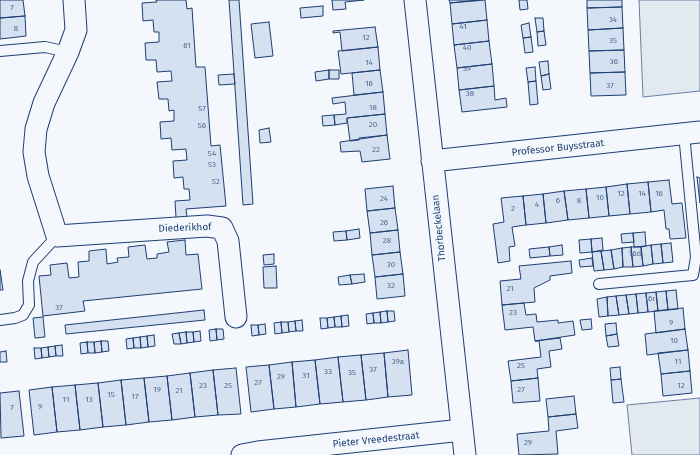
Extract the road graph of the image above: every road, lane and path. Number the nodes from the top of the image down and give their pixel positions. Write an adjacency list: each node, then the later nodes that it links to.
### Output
1 (74, 0): 4 (street)
2 (414, 0): 6 (street, Thorbeckelaan)
3 (0, 51): 4 (lane)
4 (68, 52): 7 (street)
5 (692, 133): 6 (street, Professor Buysstraat); 8 (lane, Professor Buysstraat)
6 (432, 161): 11 (street, Thorbeckelaan)
7 (57, 236): 9 (street, Diederikhof); 10 (lane)
8 (599, 284)
9 (236, 317)
10 (0, 320)
11 (462, 430): 12 (street, Pieter Vreedestraat); 13 (street, Thorbeckelaan)
12 (253, 454)
13 (465, 455)

